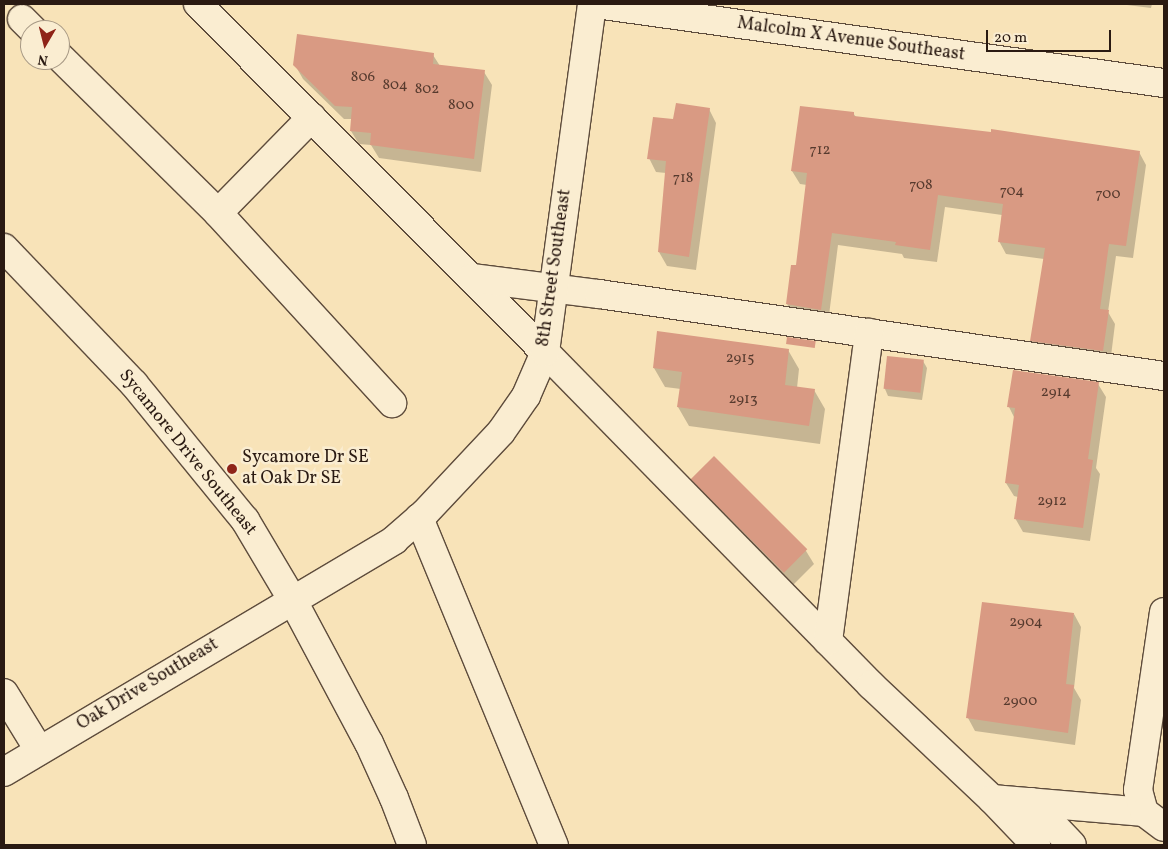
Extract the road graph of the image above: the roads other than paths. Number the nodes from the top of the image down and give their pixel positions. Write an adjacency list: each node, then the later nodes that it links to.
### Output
1 (198, 4): 6 (street)
2 (592, 4): 10 (street, 8th Street Southeast)
3 (596, 4): 5 (street, Malcolm X Avenue Southeast)
4 (70, 67): 7 (street)
5 (1164, 83)
6 (312, 117): 7 (street); 9 (street)
7 (218, 213): 14 (street)
8 (4, 248): 16 (street, Sycamore Drive Southeast)
9 (472, 278): 10 (street); 12 (street)
10 (552, 287): 11 (street); 12 (street, 8th Street Southeast)
11 (869, 333): 13 (street); 18 (street)
12 (545, 352): 15 (street, 8th Street Southeast); 18 (street)
13 (1164, 376)
14 (392, 403)
15 (419, 518): 16 (street, 8th Street Southeast); 26 (street)
16 (292, 599): 20 (street, Oak Drive Southeast); 25 (street, Sycamore Drive Southeast)
17 (1164, 612): 24 (street)
18 (828, 641): 22 (street)
19 (4, 693): 20 (street)
20 (39, 750): 21 (street, Oak Drive Southeast)
21 (4, 772)
22 (992, 799): 23 (street); 27 (street)
23 (1031, 802): 24 (street); 28 (street)
24 (1157, 822)
25 (412, 845)
26 (554, 845)
27 (1036, 845)
28 (1072, 845)

